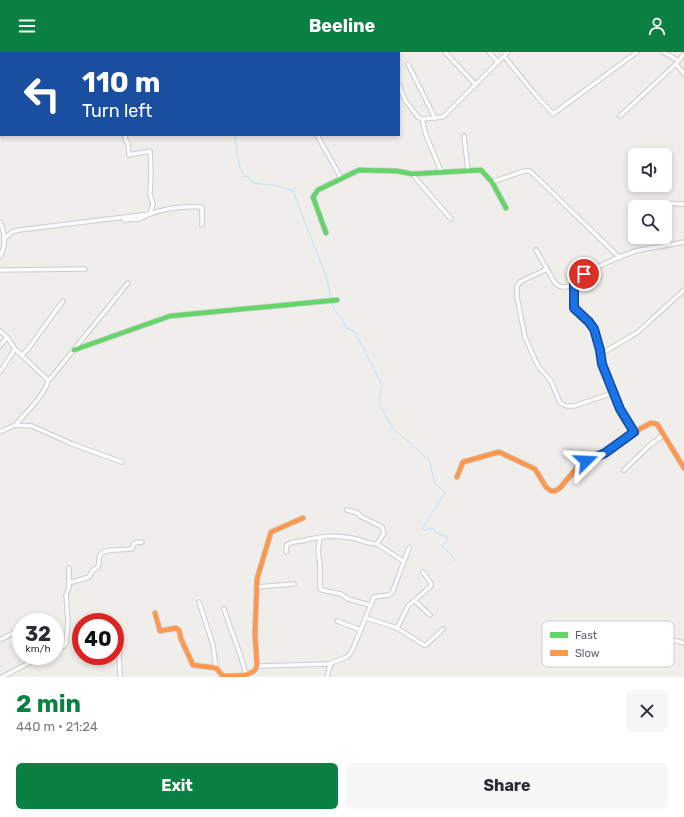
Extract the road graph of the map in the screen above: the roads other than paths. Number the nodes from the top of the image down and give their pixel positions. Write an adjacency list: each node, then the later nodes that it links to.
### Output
1 (445, 52): 12 (street)
2 (489, 52): 8 (street)
3 (508, 52): 7 (street)
4 (637, 52): 7 (street)
5 (663, 52): 9 (street)
6 (684, 54): 9 (street)
7 (504, 56): 8 (street)
8 (498, 62): 12 (street)
9 (677, 62): 11 (street); 14 (street)
10 (408, 64): 15 (street)
11 (684, 74)
12 (475, 84): 15 (street)
13 (400, 88): 16 (street)
14 (620, 116)
15 (436, 118): 16 (street)
16 (422, 119): 21 (street)
17 (125, 136): 28 (street)
18 (318, 136): 23 (street)
19 (464, 136): 20 (street)
20 (468, 170): 21 (street); 24 (street)
21 (441, 171): 22 (street)
22 (412, 174): 23 (street); 29 (street)
23 (341, 178): 33 (street)
24 (492, 182): 27 (street); 38 (street)
25 (672, 204): 26 (street)
26 (684, 204)
27 (506, 208)
28 (150, 214): 30 (street); 32 (street); 34 (street)
29 (452, 219)
30 (124, 220)
31 (0, 222): 34 (street)
32 (202, 225)
33 (326, 233)
34 (4, 239): 37 (street)
35 (684, 242): 38 (street)
36 (536, 250): 40 (street)
37 (0, 257)
38 (620, 258): 43 (street)
39 (85, 269): 41 (street)
40 (547, 269): 43 (street); 56 (street)
41 (0, 270)
42 (128, 283): 51 (street)
43 (574, 284): 53 (street)
44 (684, 290): 53 (street)
45 (63, 300): 52 (street)
46 (337, 300): 51 (street)
47 (0, 331): 48 (street)
48 (7, 337): 49 (street); 50 (street)
49 (0, 346)
50 (15, 349): 52 (street); 54 (street)
51 (74, 350): 55 (street)
52 (22, 354): 55 (street)
53 (601, 354): 56 (street)
54 (0, 372)
55 (48, 380): 57 (street)
56 (613, 393): 59 (street)
57 (15, 426): 58 (street); 61 (street)
58 (0, 432)
59 (634, 432): 60 (street); 64 (street)
60 (664, 435): 62 (street); 63 (street)
61 (122, 462)
62 (684, 468)
63 (624, 470)
64 (457, 477)
65 (347, 510): 69 (street)
66 (303, 518): 77 (street)
67 (320, 538): 69 (street); 71 (street); 80 (street)
68 (142, 542): 75 (street)
69 (377, 544): 72 (street)
70 (409, 548): 72 (street)
71 (286, 552)
72 (403, 561): 80 (street)
73 (69, 568): 75 (street)
74 (423, 572): 78 (street)
75 (69, 583): 93 (street)
76 (294, 584): 77 (street)
77 (256, 587): 97 (street)
78 (415, 601): 83 (street); 86 (street)
79 (199, 602): 98 (street)
80 (370, 605): 84 (street)
81 (224, 609): 99 (street)
82 (155, 613): 98 (street)
83 (430, 615)
84 (367, 618): 86 (street); 88 (street)
85 (337, 621): 88 (street)
86 (397, 628): 87 (street)
87 (443, 629)
88 (361, 630): 94 (street)
89 (12, 634): 90 (street)
90 (0, 640)
91 (674, 640): 92 (street)
92 (684, 643)
93 (64, 646)
94 (331, 664): 97 (street); 102 (street)
95 (25, 665): 100 (street)
96 (119, 665): 101 (street)
97 (257, 666): 99 (street)
98 (216, 668): 99 (street)
99 (250, 675)
100 (2, 677)
101 (120, 677)
102 (327, 677)

